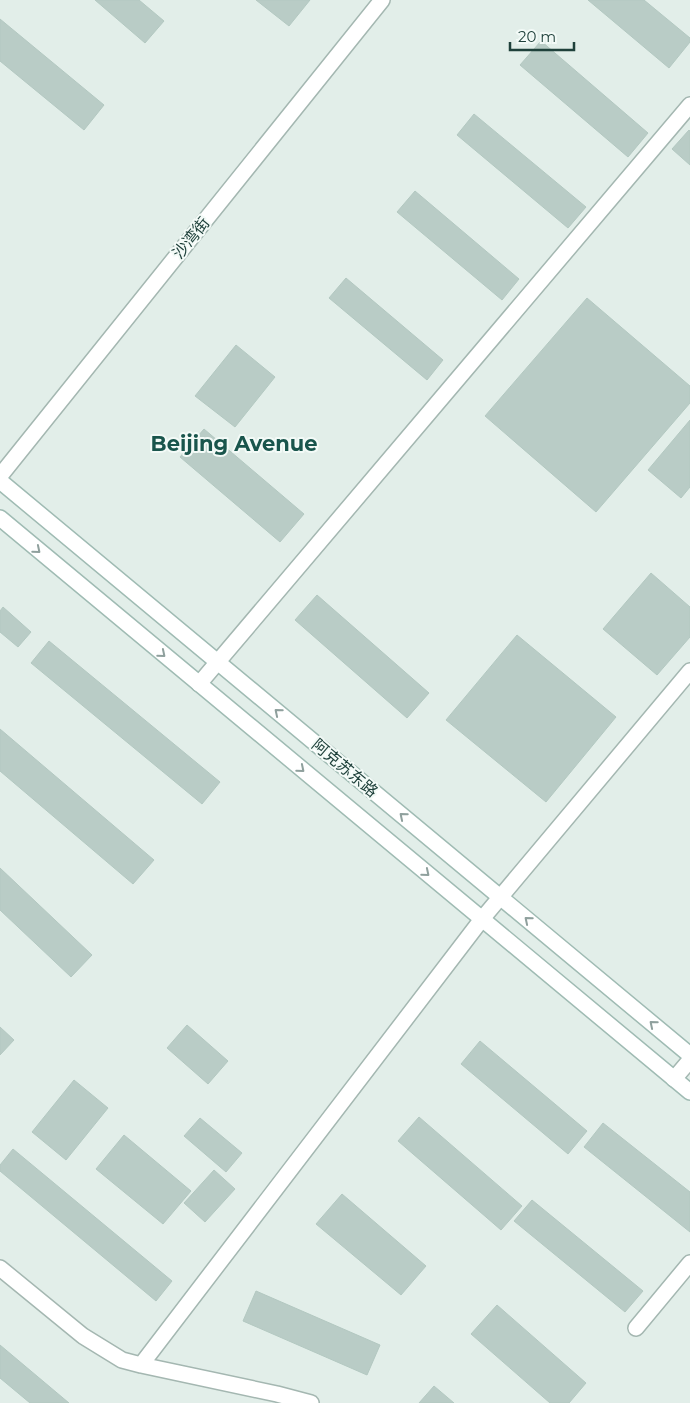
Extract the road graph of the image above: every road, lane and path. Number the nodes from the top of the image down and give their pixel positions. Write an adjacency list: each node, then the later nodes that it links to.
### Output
1 (382, 0): 3 (street, 沙湾街)
2 (690, 106): 6 (street)
3 (0, 476)
4 (0, 481): 6 (street, 阿克苏东路)
5 (0, 518): 8 (street, 阿克苏东路, one-way to 8)
6 (218, 662): 8 (street); 9 (street, 阿克苏东路, one-way to 6)
7 (690, 671): 9 (street)
8 (199, 684): 10 (street, 阿克苏东路, one-way to 10)
9 (500, 897): 10 (street); 11 (street, 阿克苏东路, one-way to 9)
10 (482, 919): 13 (street, 阿克苏东路); 18 (street)
11 (690, 1055)
12 (690, 1060): 13 (street)
13 (674, 1079): 14 (street, 阿克苏东路)
14 (690, 1092)
15 (690, 1262): 17 (street)
16 (0, 1268): 18 (street)
17 (636, 1328)
18 (141, 1365): 19 (street)
19 (311, 1403)

